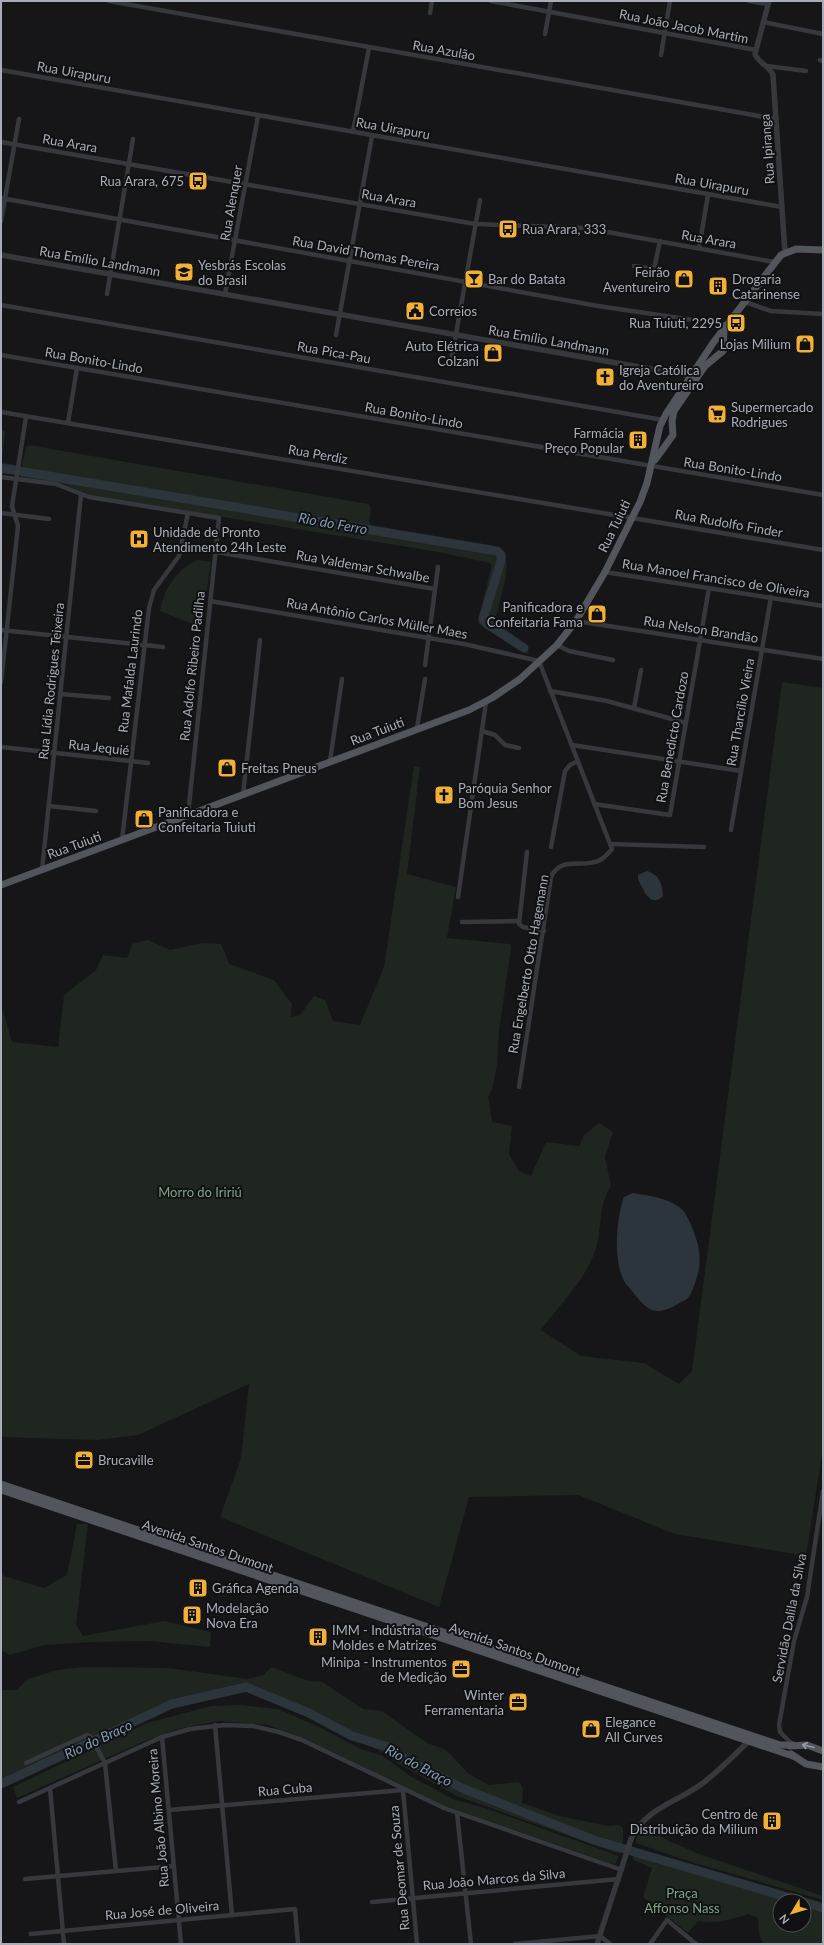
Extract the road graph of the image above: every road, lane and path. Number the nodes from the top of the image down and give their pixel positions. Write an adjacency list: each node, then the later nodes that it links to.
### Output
1 (109, 1): 14 (street, Rua Azulão)
2 (432, 1): 9 (street)
3 (491, 1): 8 (street, Rua João Jacob Martim)
4 (551, 1): 8 (street)
5 (670, 1): 11 (street)
6 (749, 1): 7 (street)
7 (768, 3): 10 (street)
8 (549, 12): 11 (street, Rua João Jacob Martim); 12 (street)
9 (430, 13)
10 (763, 22): 13 (street); 15 (street)
11 (664, 33): 15 (street, Rua João Jacob Martim); 16 (street)
12 (546, 34)
13 (823, 34)
14 (369, 48): 22 (street, Rua Azulão); 23 (street)
15 (756, 50): 17 (street, Rua Ipiranga)
16 (661, 55)
17 (767, 66): 19 (street); 22 (street, Rua Ipiranga)
18 (1, 70): 20 (street, Rua Uirapuru)
19 (806, 71)
20 (258, 116): 23 (street, Rua Uirapuru); 29 (street, Rua Alenquer)
21 (19, 119): 27 (street)
22 (776, 120): 34 (street, Rua Ipiranga)
23 (353, 132): 24 (street, Rua Uirapuru)
24 (372, 136): 30 (street, Rua Uirapuru); 33 (street)
25 (134, 138): 28 (street)
26 (1, 142): 27 (street, Rua Arara)
27 (15, 144): 28 (street, Rua Arara); 31 (street)
28 (129, 164): 29 (street, Rua Arara); 35 (street)
29 (245, 184): 33 (street, Rua Arara); 38 (street, Rua Alenquer)
30 (708, 195): 34 (street, Rua Uirapuru); 40 (street)
31 (3, 198): 35 (street, Rua David Thomas Pereira); 36 (street)
32 (480, 200): 37 (street)
33 (360, 204): 37 (street, Rua Arara); 44 (street)
34 (782, 207): 42 (street, Rua Ipiranga)
35 (120, 220): 38 (street, Rua David Thomas Pereira); 47 (street)
36 (1, 221)
37 (475, 224): 39 (street, Rua Arara); 48 (street)
38 (235, 240): 44 (street, Rua David Thomas Pereira); 50 (street, Rua Alenquer)
39 (660, 241): 40 (street, Rua Arara); 46 (street)
40 (699, 248): 45 (street, Rua Arara)
41 (823, 250): 42 (main road)
42 (785, 252): 45 (main road, Rua Tuiuti)
43 (1, 255): 47 (street, Rua Emílio Landmann)
44 (349, 261): 48 (street, Rua David Thomas Pereira); 53 (street)
45 (774, 262): 51 (main road, Rua Tuiuti)
46 (634, 266)
47 (110, 274): 49 (street); 50 (street, Rua Emílio Landmann)
48 (465, 282): 55 (street, Rua David Thomas Pereira); 56 (street)
49 (107, 294)
50 (225, 294): 53 (street, Rua Emílio Landmann)
51 (745, 302): 54 (street); 55 (main road, Rua Tuiuti)
52 (1, 305): 66 (street, Rua Pica-Pau)
53 (340, 314): 56 (street, Rua Emílio Landmann); 57 (street)
54 (823, 314)
55 (726, 327): 58 (main road, Rua Tuiuti); 59 (main road)
56 (456, 334): 61 (street); 63 (street, Rua Emílio Landmann)
57 (336, 335)
58 (713, 343): 59 (main road); 63 (main road, Rua Tuiuti)
59 (724, 348): 69 (main road)
60 (1, 355): 62 (street, Rua Bonito-Lindo)
61 (452, 356)
62 (77, 368): 67 (street); 70 (street, Rua Bonito-Lindo)
63 (692, 376): 66 (main road, Rua Tuiuti)
64 (1, 412): 65 (street, Rua Perdiz)
65 (26, 416): 67 (street, Rua Perdiz); 71 (street)
66 (663, 420): 68 (main road, Rua Tuiuti)
67 (68, 424): 78 (street, Rua Perdiz)
68 (658, 433): 69 (main road); 70 (main road, Rua Tuiuti)
69 (672, 438): 70 (main road, Rua Tuiuti)
70 (651, 467): 74 (street, Rua Bonito-Lindo); 78 (main road, Rua Tuiuti)
71 (17, 476): 72 (street); 73 (street); 77 (street)
72 (1, 477)
73 (81, 495): 76 (street); 91 (street, Rua Lídia Rodrigues Teixeira)
74 (823, 495)
75 (1, 513): 77 (street)
76 (188, 513): 81 (street, Rua Adolfo Ribeiro Padilha); 95 (street, Rua Mafalda Laurindo)
77 (14, 515): 79 (street); 90 (street)
78 (632, 518): 80 (street, Rua Rudolfo Finder); 83 (main road, Rua Tuiuti)
79 (48, 519)
80 (823, 550)
81 (216, 552): 85 (street, Rua Valdemar Schwalbe); 87 (street, Rua Adolfo Ribeiro Padilha)
82 (438, 567): 85 (street)
83 (605, 572): 84 (street, Rua Manoel Francisco de Oliveira); 89 (main road, Rua Tuiuti)
84 (709, 588): 86 (street, Rua Manoel Francisco de Oliveira); 94 (street, Rua Benedicto Cardozo)
85 (435, 589): 92 (street)
86 (771, 597): 88 (street, Rua Manoel Francisco de Oliveira); 98 (street, Rua Tharcílio Vieira)
87 (210, 601): 92 (street, Rua Antônio Carlos Müller Maes); 129 (street, Rua Adolfo Ribeiro Padilha)
88 (823, 606)
89 (576, 621): 94 (street, Rua Nelson Brandão); 96 (main road, Rua Tuiuti)
90 (4, 630): 91 (street); 106 (street)
91 (66, 637): 95 (street); 108 (street, Rua Lídia Rodrigues Teixeira)
92 (429, 638): 101 (street, Rua Antônio Carlos Müller Maes); 102 (street)
93 (260, 640): 125 (street)
94 (700, 640): 98 (street, Rua Nelson Brandão); 112 (street, Rua Benedicto Cardozo)
95 (143, 645): 97 (street); 119 (street, Rua Mafalda Laurindo)
96 (557, 645): 100 (street); 101 (main road, Rua Tuiuti)
97 (163, 647)
98 (762, 650): 99 (street, Rua Nelson Brandão); 124 (street, Rua Tharcílio Vieira)
99 (823, 659)
100 (613, 660)
101 (539, 661): 107 (street); 110 (main road, Rua Tuiuti)
102 (425, 665)
103 (641, 670): 111 (street)
104 (425, 679): 113 (street)
105 (342, 680): 120 (street)
106 (1, 682)
107 (550, 691): 111 (street); 115 (street)
108 (60, 694): 109 (street); 118 (street, Rua Lídia Rodrigues Teixeira)
109 (109, 698)
110 (486, 702): 113 (main road, Rua Tuiuti); 114 (street)
111 (634, 708): 112 (street)
112 (686, 723): 122 (street, Rua Benedicto Cardozo)
113 (417, 728): 120 (main road, Rua Tuiuti)
114 (482, 731): 117 (street); 138 (street)
115 (572, 745): 121 (street); 122 (street)
116 (1, 747): 118 (street, Rua Jequié)
117 (519, 748)
118 (54, 753): 119 (street, Rua Jequié); 127 (street, Rua Lídia Rodrigues Teixeira)
119 (130, 761): 123 (street, Rua Jequié); 131 (street, Rua Mafalda Laurindo)
120 (330, 761): 125 (main road, Rua Tuiuti)
121 (578, 761): 126 (street); 133 (street)
122 (679, 762): 124 (street); 126 (street, Rua Benedicto Cardozo)
123 (148, 763)
124 (741, 771): 130 (street, Rua Tharcílio Vieira)
125 (243, 795): 129 (main road, Rua Tuiuti)
126 (594, 804): 132 (street)
127 (49, 806): 128 (street); 136 (street, Rua Lídia Rodrigues Teixeira)
128 (96, 811)
129 (188, 815): 131 (main road, Rua Tuiuti)
130 (731, 830)
131 (122, 840): 136 (main road, Rua Tuiuti)
132 (610, 844): 134 (street); 141 (street, Rua Engelberto Otto Hagemann)
133 (551, 847)
134 (704, 847)
135 (527, 852): 139 (street)
136 (42, 870): 137 (main road, Rua Tuiuti)
137 (1, 885)
138 (458, 897)
139 (519, 921): 140 (street); 141 (street)
140 (462, 922)
141 (544, 931): 142 (street, Rua Engelberto Otto Hagemann)
142 (519, 1087)
143 (1, 1484): 149 (main road, Avenida Santos Dumont)
144 (1, 1490): 148 (main road, Avenida Santos Dumont)
145 (823, 1491): 149 (street, Servidão Dalila da Silva)
146 (215, 1725): 147 (street); 156 (street); 158 (street)
147 (162, 1737): 153 (street); 159 (street, Rua João Albino Moreira)
148 (749, 1741): 149 (main road); 151 (main road, Avenida Santos Dumont); 162 (street)
149 (793, 1745): 150 (main road, one-way to 149); 151 (main road)
150 (823, 1751)
151 (793, 1756): 154 (main road, Avenida Santos Dumont)
152 (26, 1763): 153 (street)
153 (105, 1763): 155 (street); 163 (street)
154 (822, 1766)
155 (50, 1788): 157 (street); 164 (street)
156 (403, 1790): 158 (street, Rua Cuba); 160 (street); 168 (street, Rua Deomar de Souza)
157 (19, 1802)
158 (222, 1806): 159 (street, Rua Cuba); 170 (street)
159 (169, 1810): 161 (street, Rua João Albino Moreira)
160 (457, 1813): 162 (street); 167 (street)
161 (174, 1866): 163 (street); 171 (street, Rua João Albino Moreira)
162 (622, 1870): 165 (street)
163 (116, 1871): 164 (street)
164 (58, 1877): 166 (street); 172 (street)
165 (619, 1879): 167 (street, Rua João Marcos da Silva); 174 (street)
166 (25, 1880)
167 (466, 1893): 168 (street, Rua João Marcos da Silva); 179 (street)
168 (413, 1898): 169 (street, Rua João Marcos da Silva); 178 (street, Rua Deomar de Souza)
169 (372, 1902)
170 (232, 1915): 171 (street, Rua José de Oliveira); 177 (street, Rua José de Oliveira)
171 (179, 1920): 172 (street, Rua José de Oliveira); 176 (street, Rua João Albino Moreira)
172 (63, 1931): 173 (street, Rua José de Oliveira); 175 (street)
173 (31, 1934)
174 (600, 1936): 180 (street); 181 (street); 182 (street)
175 (64, 1944)
176 (181, 1944)
177 (298, 1944)
178 (417, 1944)
179 (471, 1944)
180 (515, 1944)
181 (597, 1944)
182 (610, 1944)
183 (650, 1944): 184 (street)
184 (696, 1944)

